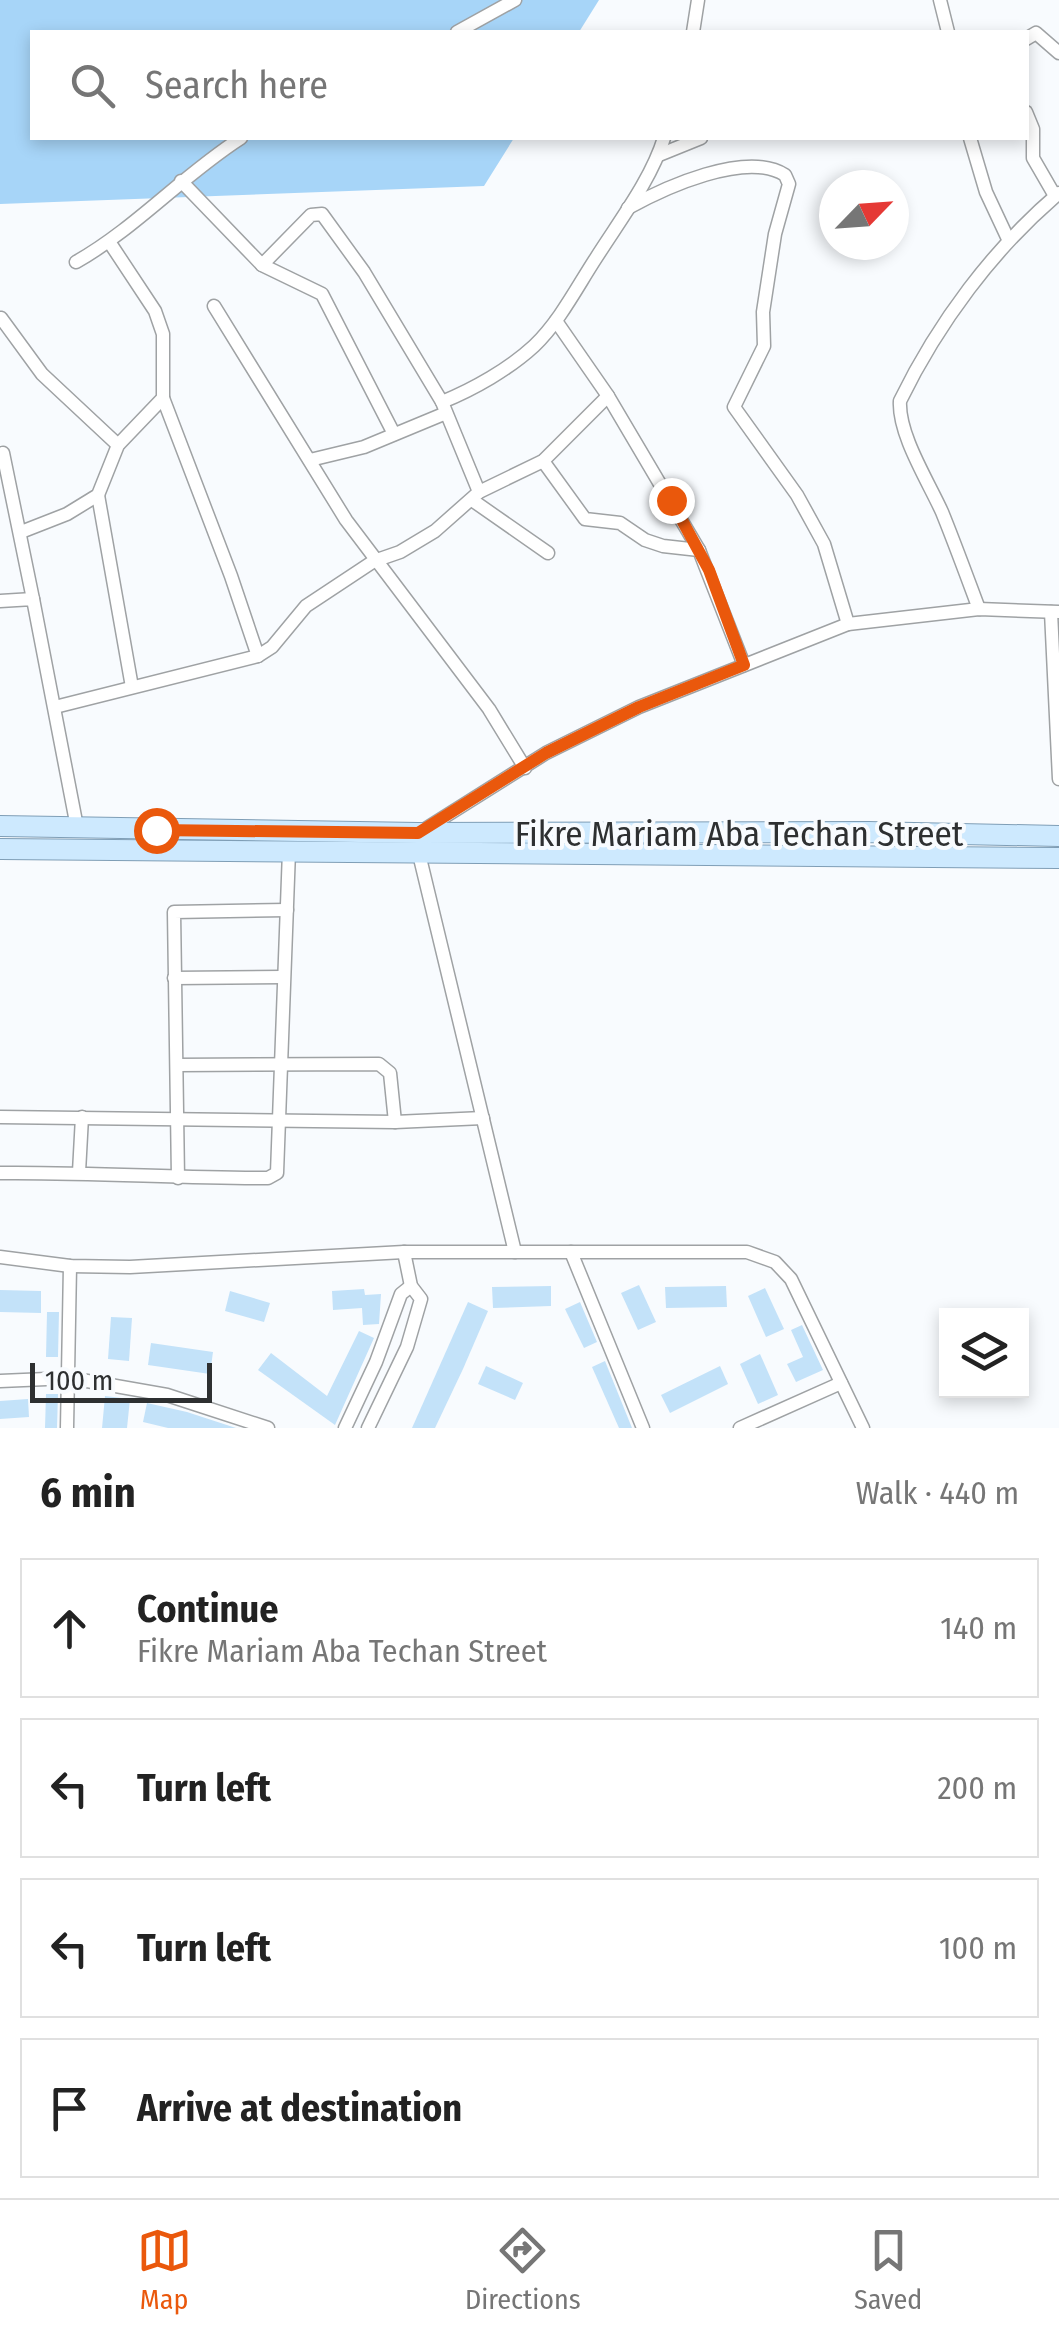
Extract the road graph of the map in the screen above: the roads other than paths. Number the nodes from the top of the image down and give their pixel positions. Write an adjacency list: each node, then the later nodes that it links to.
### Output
1 (515, 0): 4 (street)
2 (940, 0): 6 (street)
3 (701, 2): 5 (street)
4 (461, 30)
5 (694, 30)
6 (948, 30)
7 (1029, 36): 8 (street)
8 (1059, 53)
9 (1029, 119): 16 (street)
10 (238, 140): 15 (street)
11 (663, 140): 14 (street)
12 (696, 140): 14 (street)
13 (971, 140): 18 (street)
14 (659, 155): 17 (street)
15 (181, 180): 19 (street); 21 (street)
16 (1057, 195): 18 (street)
17 (627, 208): 24 (street); 43 (street)
18 (1008, 239): 41 (street)
19 (110, 243): 20 (street); 26 (street)
20 (76, 262)
21 (262, 264): 27 (street); 28 (street)
22 (214, 306): 31 (street)
23 (1, 318): 29 (street)
24 (556, 320): 25 (street); 27 (street)
25 (608, 396): 32 (street); 36 (street)
26 (164, 398): 29 (street); 44 (street)
27 (444, 408): 28 (street); 34 (street)
28 (394, 434): 31 (street)
29 (118, 445): 33 (street)
30 (3, 453): 35 (street)
31 (310, 460): 38 (street)
32 (543, 461): 34 (street); 36 (street)
33 (98, 495): 35 (street); 46 (street)
34 (476, 496): 37 (street); 38 (street)
35 (20, 532): 39 (street)
36 (700, 550): 45 (street)
37 (548, 553)
38 (374, 561): 44 (street); 48 (street)
39 (33, 599): 40 (street); 47 (street)
40 (0, 600)
41 (979, 609): 42 (street); 43 (street)
42 (1055, 612): 49 (street)
43 (848, 624): 45 (street)
44 (258, 656): 46 (street)
45 (744, 665): 48 (street)
46 (132, 687): 47 (street)
47 (55, 708): 51 (street)
48 (525, 768): 53 (street)
49 (1059, 779)
50 (0, 826): 51 (main road, Fikre Mariam Aba Techan Street)
51 (77, 827): 53 (main road, Fikre Mariam Aba Techan Street)
52 (1059, 836): 53 (main road, Fikre Mariam Aba Techan Street)
53 (419, 844): 55 (main road, Fikre Mariam Aba Techan Street); 56 (main road, Fikre Mariam Aba Techan Street); 64 (street)
54 (0, 849): 55 (main road, Fikre Mariam Aba Techan Street)
55 (289, 851): 57 (street)
56 (1059, 858)
57 (287, 910): 58 (street); 59 (street)
58 (174, 978): 59 (street); 61 (street)
59 (282, 978): 60 (street)
60 (282, 1064): 61 (street); 66 (street); 67 (street)
61 (177, 1065): 65 (street)
62 (0, 1117): 63 (street)
63 (82, 1117): 65 (street); 68 (street)
64 (483, 1118): 67 (street); 72 (street)
65 (176, 1119): 66 (street); 70 (street)
66 (278, 1120): 67 (street); 70 (street)
67 (394, 1122)
68 (80, 1172): 69 (street); 70 (street)
69 (0, 1173)
70 (178, 1178)
71 (404, 1252): 72 (street); 75 (street); 76 (street)
72 (516, 1252): 73 (street)
73 (571, 1252): 79 (street); 84 (street)
74 (0, 1257): 75 (street)
75 (70, 1266): 77 (street)
76 (412, 1286): 82 (street); 83 (street)
77 (70, 1378): 78 (street); 80 (street); 81 (street)
78 (0, 1381)
79 (841, 1383): 85 (street); 86 (street)
80 (67, 1428)
81 (268, 1428)
82 (346, 1428)
83 (368, 1428)
84 (643, 1428)
85 (740, 1428)
86 (863, 1428)

